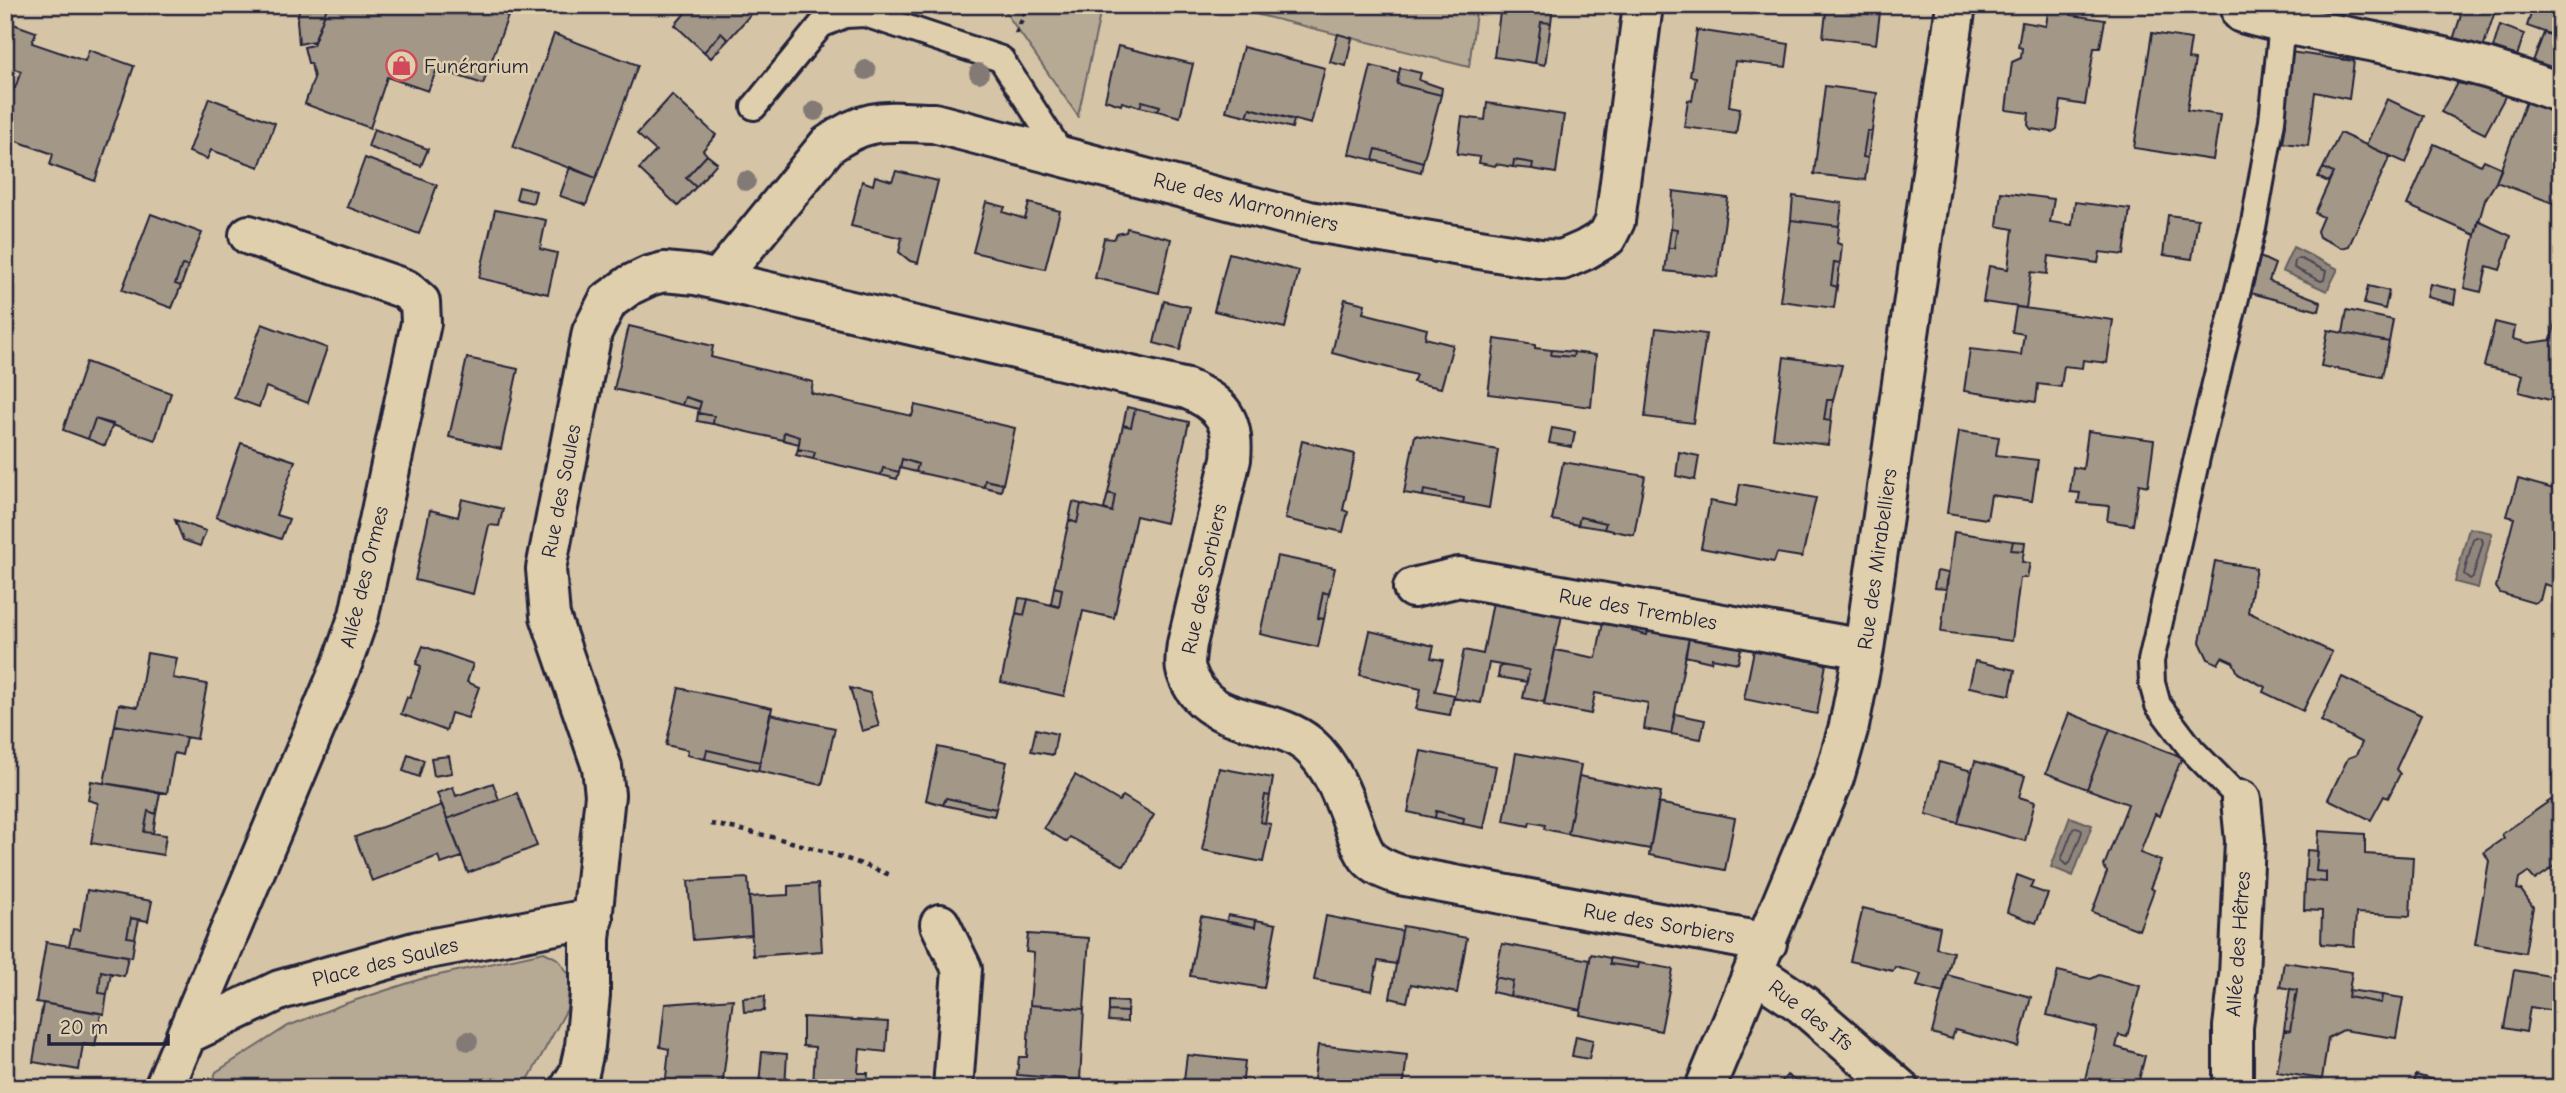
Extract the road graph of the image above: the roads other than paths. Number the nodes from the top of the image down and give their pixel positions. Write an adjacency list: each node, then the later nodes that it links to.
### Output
1 (1643, 5): 7 (street, Rue des Marronniers)
2 (1956, 5): 11 (street, Rue des Mirabelliers)
3 (2234, 8): 4 (street)
4 (2282, 24): 5 (street); 12 (lane)
5 (2561, 93)
6 (754, 107): 7 (lane)
7 (1063, 156): 9 (street, Rue des Marronniers)
8 (250, 235): 16 (street, Allée des Ormes)
9 (718, 280): 13 (street, Rue des Saules); 15 (street, Rue des Sorbiers)
10 (1413, 589): 11 (street, Rue des Trembles)
11 (1864, 649): 15 (street, Rue des Mirabelliers)
12 (2241, 800): 22 (street, Allée des Hêtres)
13 (593, 918): 16 (street, Place des Saules); 18 (street)
14 (940, 924): 19 (street)
15 (1760, 957): 20 (street, Rue des Mirabelliers); 21 (street, Rue des Ifs)
16 (187, 1034): 17 (street, Allée des Ormes)
17 (164, 1088)
18 (570, 1088)
19 (953, 1088)
20 (1706, 1088)
21 (1899, 1088)
22 (2233, 1088)

